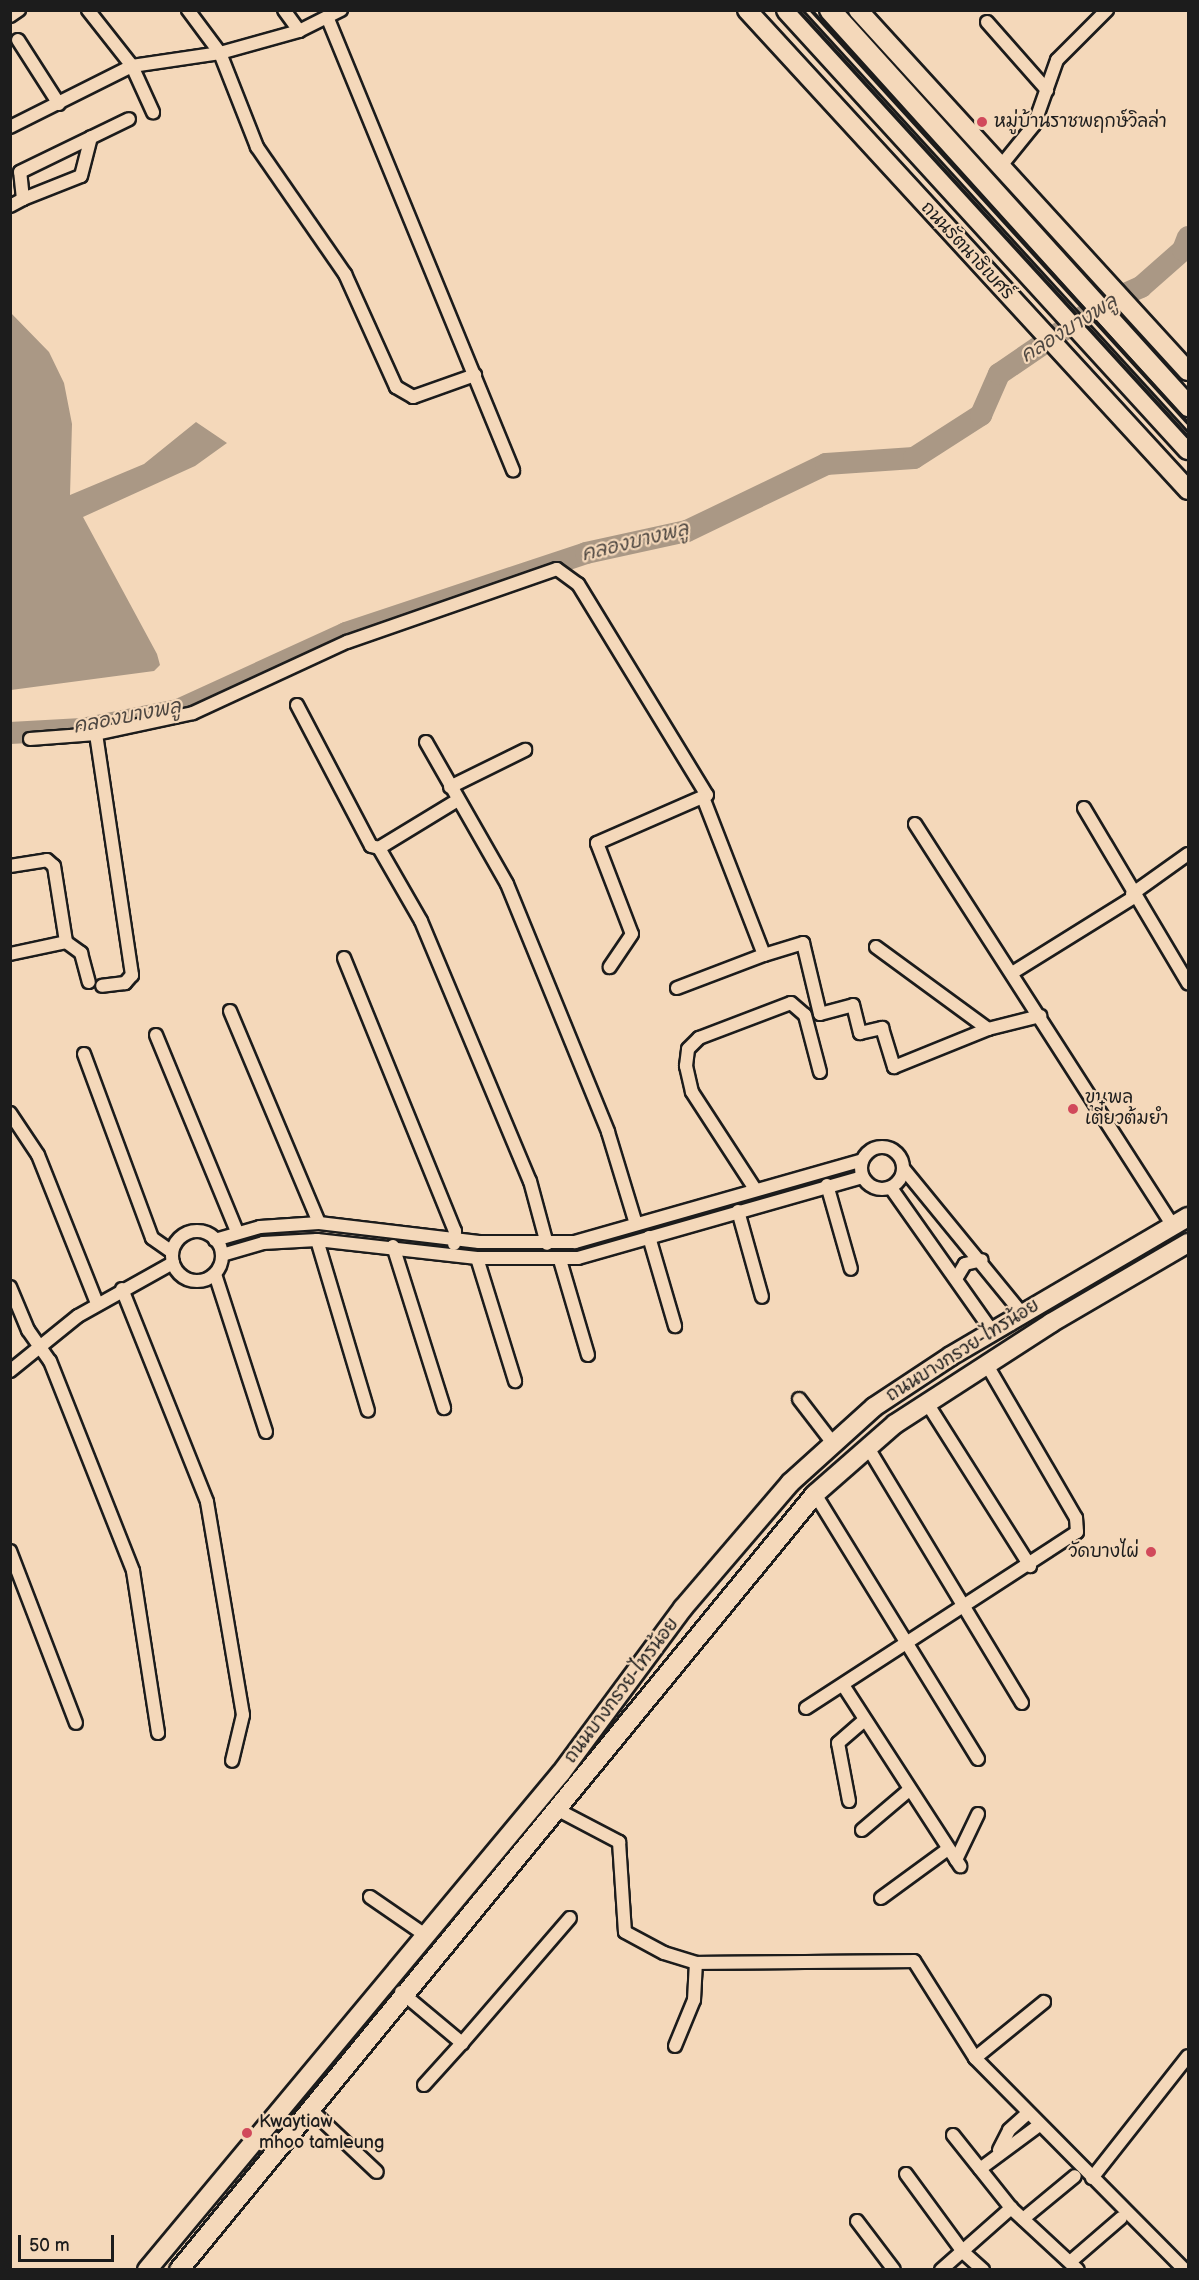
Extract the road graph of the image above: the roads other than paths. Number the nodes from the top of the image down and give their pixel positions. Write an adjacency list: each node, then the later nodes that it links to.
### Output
1 (19, 10): 11 (street)
2 (88, 10): 17 (street)
3 (188, 10): 16 (street)
4 (284, 10): 14 (street)
5 (340, 10): 12 (street)
6 (747, 10): 32 (main road, ถนนรัตนาธิเบศร์)
7 (787, 10): 30 (main road, ถนนรัตนาธิเบศร์)
8 (830, 10): 29 (main road)
9 (858, 10): 24 (main road)
10 (1107, 10): 18 (street)
11 (10, 16)
12 (328, 19): 14 (street); 28 (street)
13 (987, 22): 18 (street)
14 (298, 31): 16 (street)
15 (18, 40): 19 (street)
16 (220, 53): 17 (street); 28 (street)
17 (132, 66): 19 (street); 20 (street)
18 (1047, 90): 24 (street)
19 (59, 104): 22 (street)
20 (153, 112)
21 (129, 119): 23 (street)
22 (10, 127)
23 (91, 137): 25 (street); 25 (street)
24 (1000, 167): 27 (main road)
25 (23, 199): 26 (street)
26 (10, 206)
27 (1188, 371)
28 (475, 375): 31 (street)
29 (1188, 406)
30 (1188, 449)
31 (513, 471)
32 (1188, 490)
33 (297, 705): 43 (street)
34 (96, 734): 35 (street); 40 (street); 56 (street)
35 (30, 739)
36 (426, 742): 38 (street)
37 (525, 750): 38 (street)
38 (450, 787): 39 (street)
39 (458, 800): 43 (street); 74 (street)
40 (704, 800): 50 (street); 52 (street)
41 (1084, 808): 46 (street)
42 (915, 824): 53 (street)
43 (379, 848): 81 (street)
44 (1188, 854): 46 (street)
45 (10, 866): 47 (street)
46 (1133, 896): 53 (street); 55 (street)
47 (66, 942): 49 (street); 54 (street)
48 (876, 947): 60 (street)
49 (10, 954)
50 (764, 955): 57 (street); 60 (street)
51 (344, 958): 77 (street)
52 (610, 967)
53 (1012, 973): 59 (street)
54 (89, 982)
55 (1188, 983)
56 (102, 986)
57 (677, 987)
58 (230, 1011): 73 (street)
59 (1040, 1016): 60 (street); 72 (street)
60 (988, 1029)
61 (156, 1035): 75 (street)
62 (84, 1054): 85 (street)
63 (820, 1072): 70 (street)
64 (10, 1113): 95 (street)
65 (862, 1160): 66 (street); 67 (street); 70 (street)
66 (903, 1168): 69 (street); 88 (street)
67 (863, 1177): 68 (street); 69 (street)
68 (827, 1185): 71 (street); 89 (street)
69 (891, 1188): 91 (street)
70 (755, 1189): 74 (street)
71 (738, 1211): 76 (street); 94 (street)
72 (1181, 1221): 96 (main road, ถนนบางกรวย-ไทรน้อย)
73 (320, 1223): 75 (street); 77 (street)
74 (636, 1224): 81 (street)
75 (237, 1232): 78 (street)
76 (649, 1237): 87 (street); 97 (street)
77 (455, 1238): 81 (street); 84 (street)
78 (216, 1239): 83 (street); 85 (street)
79 (317, 1240): 82 (street); 83 (street); 107 (street)
80 (1188, 1243): 101 (main road, ถนนบางกรวย-ไทรน้อย)
81 (547, 1244)
82 (393, 1246): 84 (street); 106 (street)
83 (222, 1255): 90 (street)
84 (454, 1255): 86 (street)
85 (173, 1257): 90 (street); 93 (street)
86 (477, 1258): 87 (street); 103 (street)
87 (560, 1260): 100 (street)
88 (982, 1260): 91 (street); 96 (street)
89 (851, 1269)
90 (215, 1274): 108 (street)
91 (956, 1279): 98 (street)
92 (10, 1287): 99 (street)
93 (122, 1289): 95 (street); 123 (street)
94 (762, 1297)
95 (98, 1303): 99 (street)
96 (1021, 1312): 98 (main road, ถนนบางกรวย-ไทรน้อย)
97 (675, 1326)
98 (992, 1331): 109 (main road, ถนนบางกรวย-ไทรน้อย)
99 (40, 1346): 102 (street); 121 (street)
100 (588, 1355)
101 (987, 1365): 105 (main road, ถนนบางกรวย-ไทรน้อย); 113 (street)
102 (10, 1371)
103 (515, 1381)
104 (799, 1399): 109 (street)
105 (927, 1403): 110 (main road, ถนนบางกรวย-ไทรน้อย); 113 (street)
106 (444, 1408)
107 (368, 1411)
108 (266, 1432)
109 (832, 1442): 133 (main road, ถนนบางกรวย-ไทรน้อย)
110 (867, 1446): 111 (main road, ถนนบางกรวย-ไทรน้อย); 114 (street)
111 (814, 1494): 115 (street); 126 (main road, ถนนบางกรวย-ไทรน้อย)
112 (10, 1551): 120 (street)
113 (1030, 1566): 114 (street)
114 (966, 1606): 115 (street); 117 (street)
115 (906, 1643): 116 (street); 122 (street)
116 (843, 1685): 118 (street); 119 (street)
117 (1023, 1703)
118 (806, 1708)
119 (863, 1721): 124 (street); 125 (street)
120 (76, 1723)
121 (158, 1733)
122 (978, 1759)
123 (232, 1761)
124 (908, 1791): 128 (street); 129 (street)
125 (849, 1801)
126 (560, 1811): 134 (street); 135 (main road, ถนนบางกรวย-ไทรน้อย)
127 (978, 1814): 129 (street)
128 (862, 1830)
129 (948, 1849): 131 (street)
130 (370, 1897): 133 (street)
131 (880, 1898)
132 (570, 1918): 137 (street)
133 (425, 1935): 158 (main road, ถนนบางกรวย-ไทรน้อย)
134 (696, 1963): 138 (street); 140 (street)
135 (401, 1992): 137 (street); 142 (main road, ถนนบางกรวย-ไทรน้อย)
136 (1044, 2002): 140 (street)
137 (462, 2043): 141 (street)
138 (675, 2046)
139 (1188, 2056): 151 (street)
140 (975, 2058): 143 (street)
141 (424, 2085)
142 (309, 2108): 148 (street); 159 (main road, ถนนบางกรวย-ไทรน้อย)
143 (1027, 2114): 144 (street); 146 (street)
144 (1038, 2126): 146 (street); 151 (street)
145 (953, 2135): 147 (street)
146 (999, 2150): 147 (street)
147 (980, 2169): 152 (street)
148 (377, 2172)
149 (906, 2174): 156 (street)
150 (1075, 2176): 154 (street)
151 (1092, 2178): 163 (street)
152 (1011, 2208): 154 (street); 156 (street)
153 (1121, 2218): 157 (street)
154 (1023, 2219): 157 (street)
155 (857, 2221): 160 (street)
156 (963, 2252): 161 (street); 162 (street)
157 (1074, 2266)
158 (147, 2270)
159 (179, 2270)
160 (894, 2270)
161 (941, 2270)
162 (983, 2270)
163 (1185, 2270)

